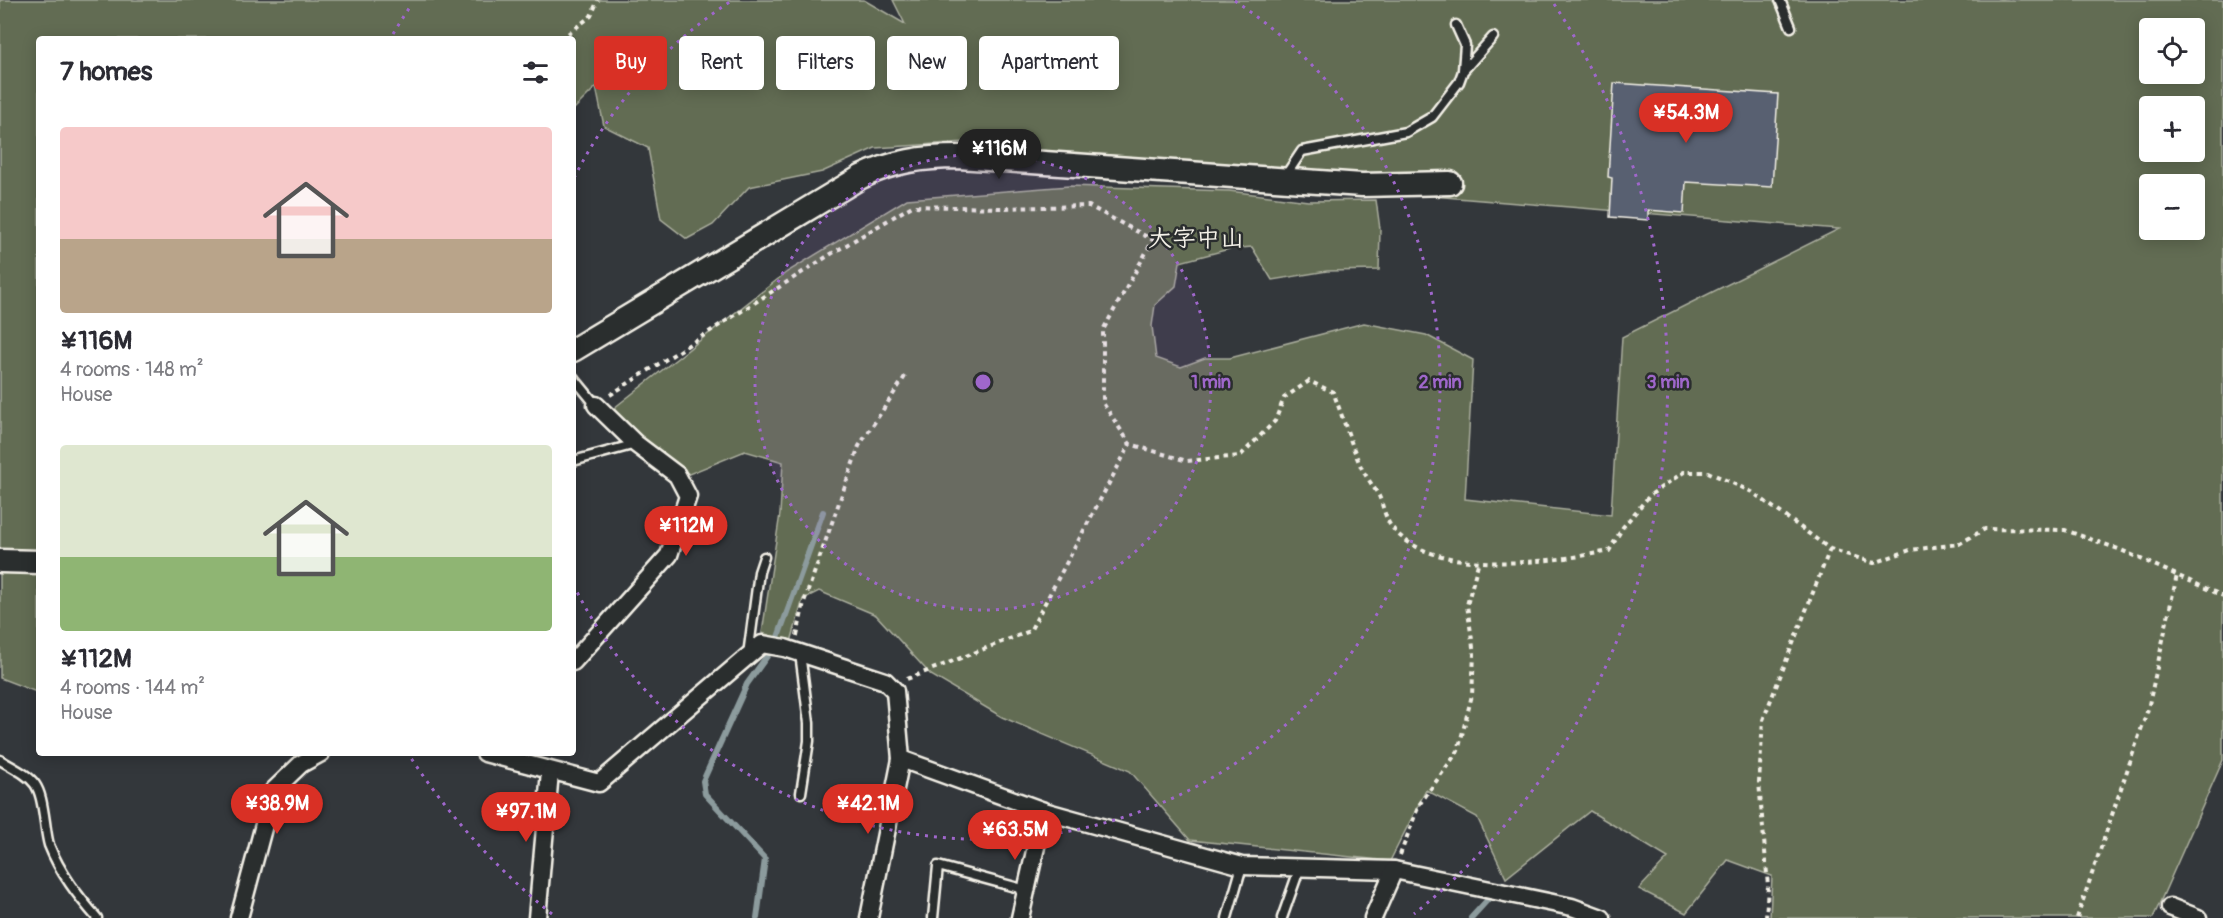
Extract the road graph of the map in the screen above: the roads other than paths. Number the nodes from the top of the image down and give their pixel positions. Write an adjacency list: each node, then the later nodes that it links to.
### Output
1 (1780, 0): 3 (lane)
2 (1456, 25): 5 (lane)
3 (1791, 27)
4 (1493, 37): 5 (lane)
5 (1462, 71): 6 (lane)
6 (1283, 179): 7 (street); 8 (street)
7 (1450, 183)
8 (580, 346)
9 (576, 381): 10 (lane)
10 (596, 405): 11 (street)
11 (636, 444): 12 (lane); 18 (street)
12 (576, 460)
13 (764, 557): 17 (lane)
14 (0, 561): 15 (street)
15 (36, 562)
16 (797, 652): 17 (street); 21 (street); 24 (lane)
17 (748, 658): 23 (street)
18 (576, 659)
19 (316, 756): 33 (street)
20 (495, 756): 23 (street)
21 (901, 759): 25 (street); 35 (street)
22 (0, 760): 32 (lane)
23 (550, 772): 34 (street)
24 (801, 793)
25 (1044, 811): 26 (street); 29 (street)
26 (1242, 866): 27 (street); 38 (lane)
27 (1300, 866): 28 (street); 39 (lane)
28 (1394, 870): 31 (street); 40 (street)
29 (1026, 890): 36 (lane); 37 (street)
30 (2170, 907): 42 (street)
31 (1569, 912): 41 (street)
32 (97, 918)
33 (239, 918)
34 (537, 918)
35 (869, 918)
36 (933, 918)
37 (1020, 918)
38 (1227, 918)
39 (1282, 918)
40 (1373, 918)
41 (1602, 918)
42 (2198, 918)

